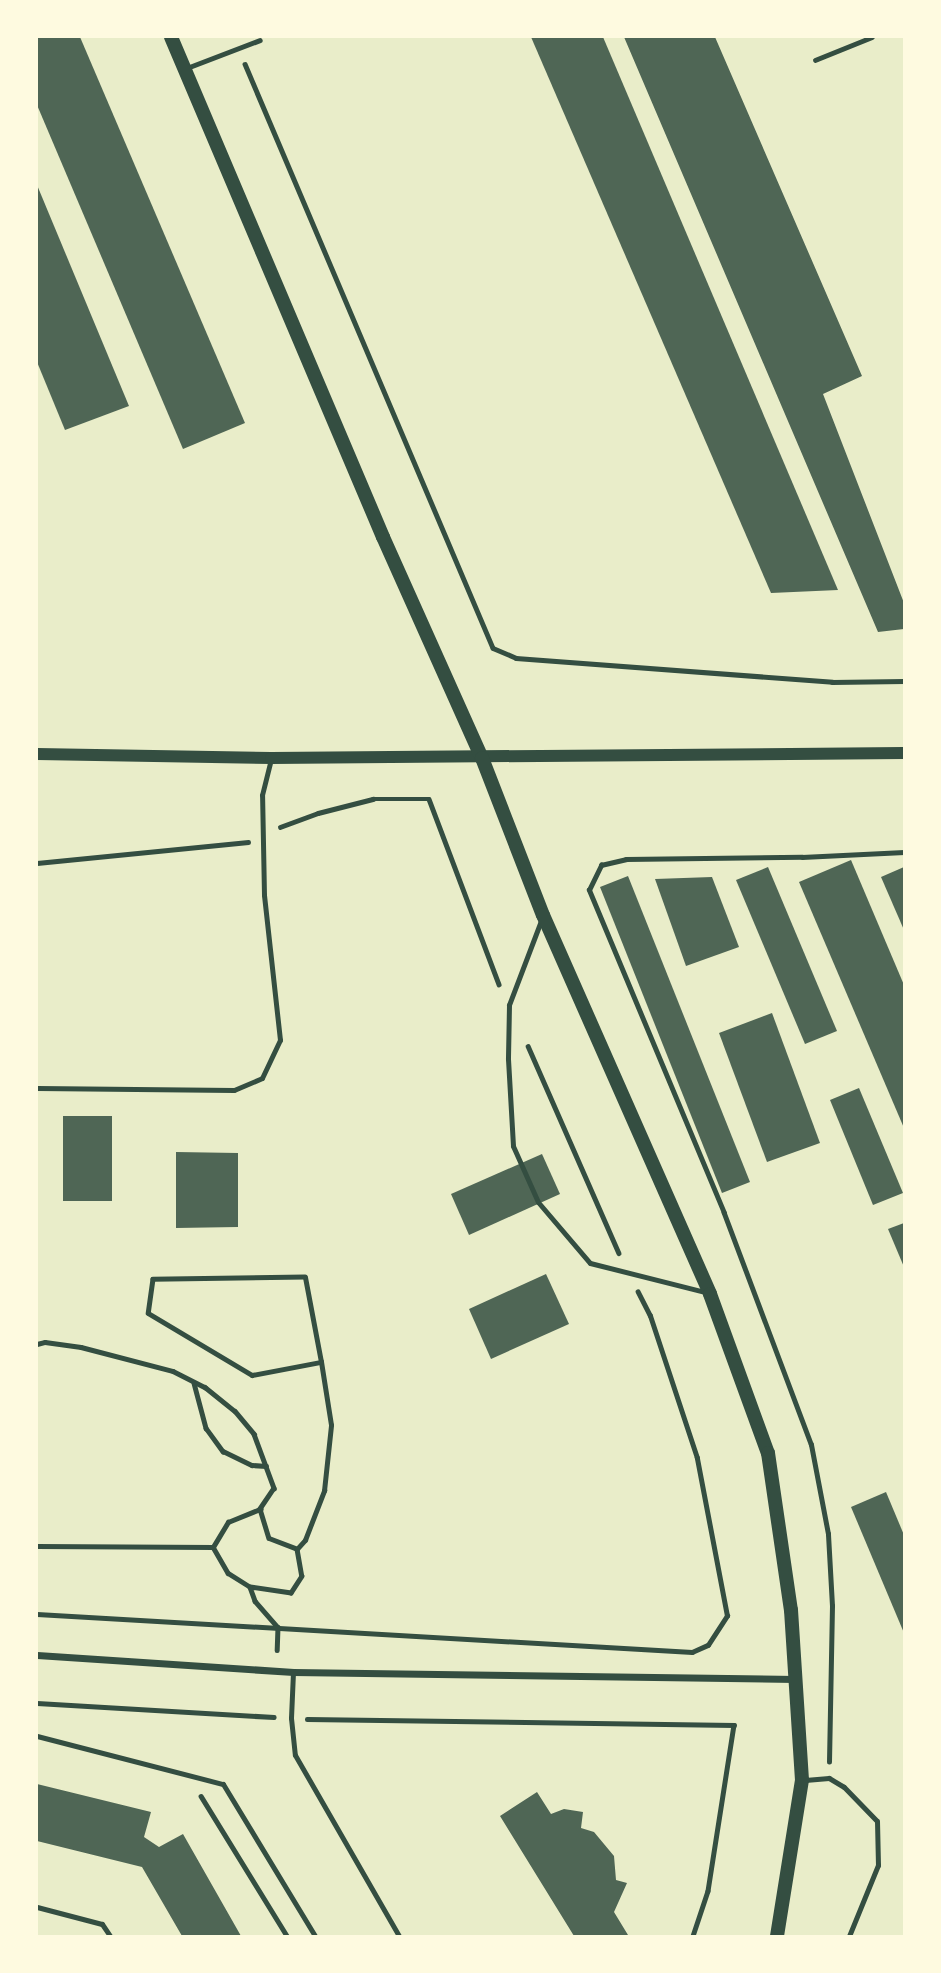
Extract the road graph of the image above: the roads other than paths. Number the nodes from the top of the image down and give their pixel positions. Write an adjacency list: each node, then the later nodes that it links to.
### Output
1 (171, 37): 3 (main road)
2 (260, 40): 3 (lane)
3 (184, 69): 7 (main road)
4 (904, 753): 7 (street)
5 (37, 754): 6 (street)
6 (271, 758): 7 (street); 9 (lane)
7 (482, 758): 8 (main road)
8 (542, 915): 10 (main road); 10 (lane)
9 (37, 1088)
10 (710, 1294): 13 (main road)
11 (37, 1655): 12 (street)
12 (293, 1672): 13 (street); 19 (lane)
13 (796, 1679): 15 (main road)
14 (37, 1736): 18 (lane)
15 (802, 1780): 20 (main road); 21 (lane)
16 (37, 1907): 17 (lane)
17 (110, 1936)
18 (315, 1936)
19 (399, 1936)
20 (777, 1936)
21 (849, 1936)

